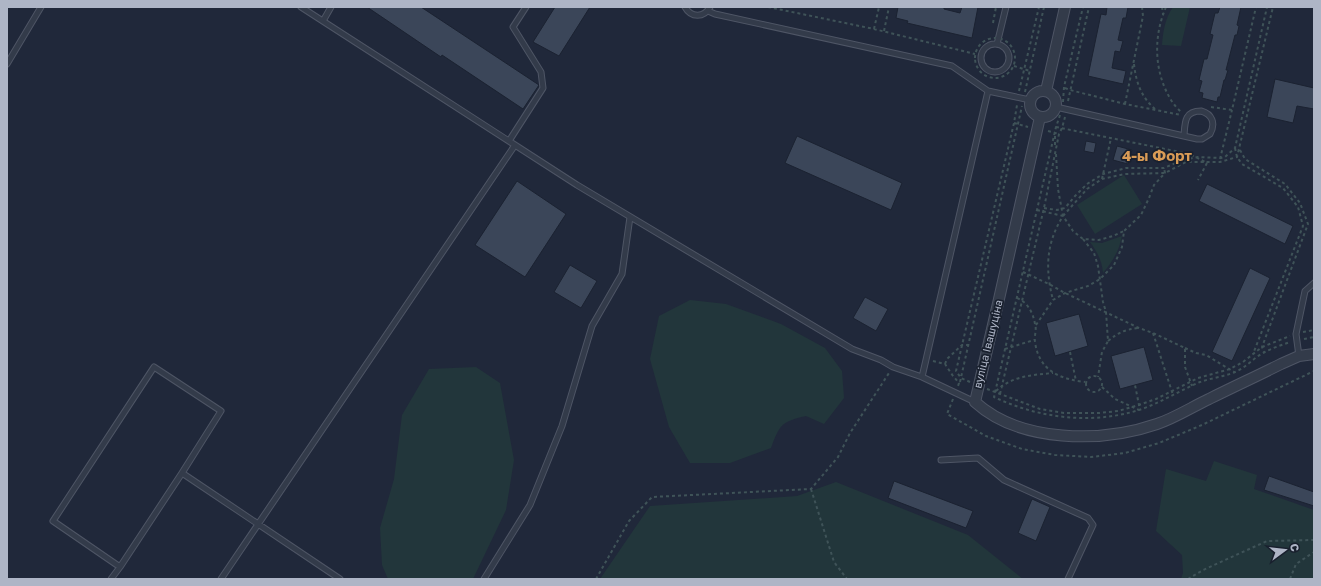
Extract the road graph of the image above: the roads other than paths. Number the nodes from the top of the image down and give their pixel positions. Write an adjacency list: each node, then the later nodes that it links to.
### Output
1 (40, 7): 11 (lane)
2 (301, 7): 9 (lane)
3 (331, 7): 9 (lane)
4 (526, 7): 18 (lane)
5 (685, 7): 8 (lane)
6 (1006, 7): 10 (lane)
7 (1065, 7): 13 (street)
8 (709, 9): 12 (lane)
9 (323, 21): 18 (lane)
10 (997, 44): 10 (lane)
11 (7, 64)
12 (988, 91): 14 (lane); 24 (lane)
13 (1046, 91): 14 (street); 15 (street)
14 (1024, 98): 16 (street)
15 (1062, 109): 16 (street); 17 (lane)
16 (1040, 117): 25 (street, вуліца Івашуціна)
17 (1184, 136): 17 (lane)
18 (509, 141): 19 (lane)
19 (515, 145): 20 (lane); 28 (lane)
20 (630, 217): 24 (lane); 33 (lane)
21 (1314, 283): 23 (lane)
22 (1314, 354): 23 (street, вуліца Івашуціна)
23 (1299, 356): 25 (street, вуліца Івашуціна)
24 (922, 377): 25 (lane)
25 (974, 402)
26 (941, 460): 34 (lane)
27 (182, 473): 28 (lane); 29 (lane); 29 (lane)
28 (258, 524): 31 (lane); 32 (lane)
29 (120, 567): 30 (lane)
30 (111, 579)
31 (221, 579)
32 (340, 579)
33 (484, 579)
34 (1068, 579)

